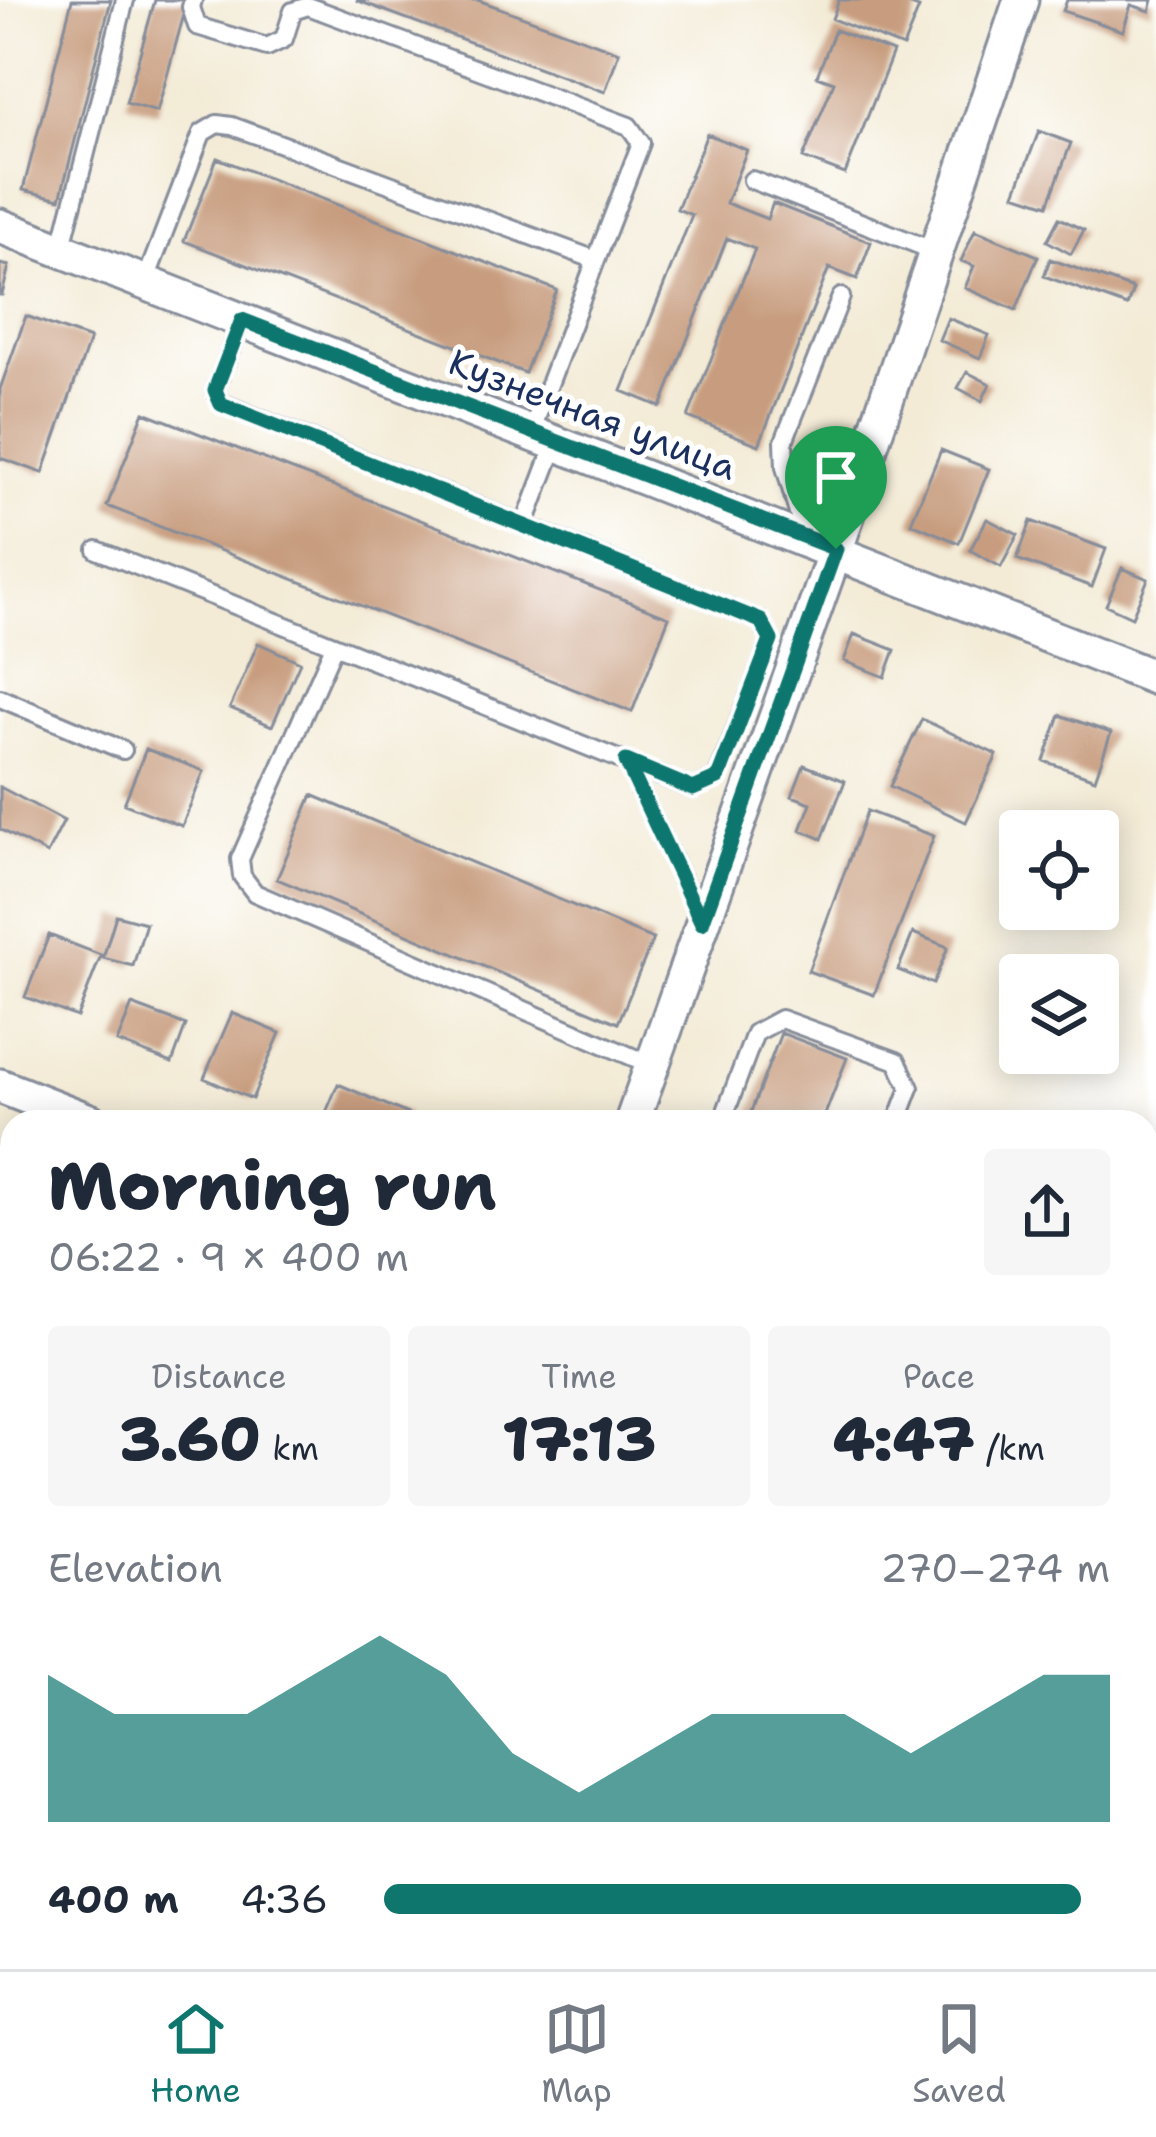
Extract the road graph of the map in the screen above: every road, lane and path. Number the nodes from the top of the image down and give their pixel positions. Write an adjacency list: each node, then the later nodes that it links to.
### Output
1 (125, 0): 6 (lane)
2 (193, 0): 8 (lane)
3 (1021, 0): 7 (street)
4 (752, 180): 7 (lane)
5 (0, 226): 6 (street, Кузнечная улица)
6 (61, 250): 9 (street, Кузнечная улица)
7 (937, 252): 14 (street)
8 (596, 260): 9 (lane); 12 (lane)
9 (145, 282): 11 (street, Кузнечная улица)
10 (841, 298): 14 (lane)
11 (242, 320): 12 (street, Кузнечная улица); 13 (lane)
12 (544, 436): 13 (lane); 14 (street, Кузнечная улица)
13 (524, 526): 20 (lane)
14 (821, 543): 17 (street, Кузнечная улица); 21 (street)
15 (97, 550): 16 (lane)
16 (334, 646): 20 (lane); 22 (lane)
17 (1156, 677)
18 (0, 698): 19 (lane)
19 (123, 750)
20 (626, 761): 21 (lane)
21 (702, 923): 22 (street)
22 (651, 1065): 25 (street)
23 (0, 1086): 24 (street)
24 (61, 1110)
25 (636, 1110)
26 (726, 1110): 27 (lane)
27 (902, 1110)

